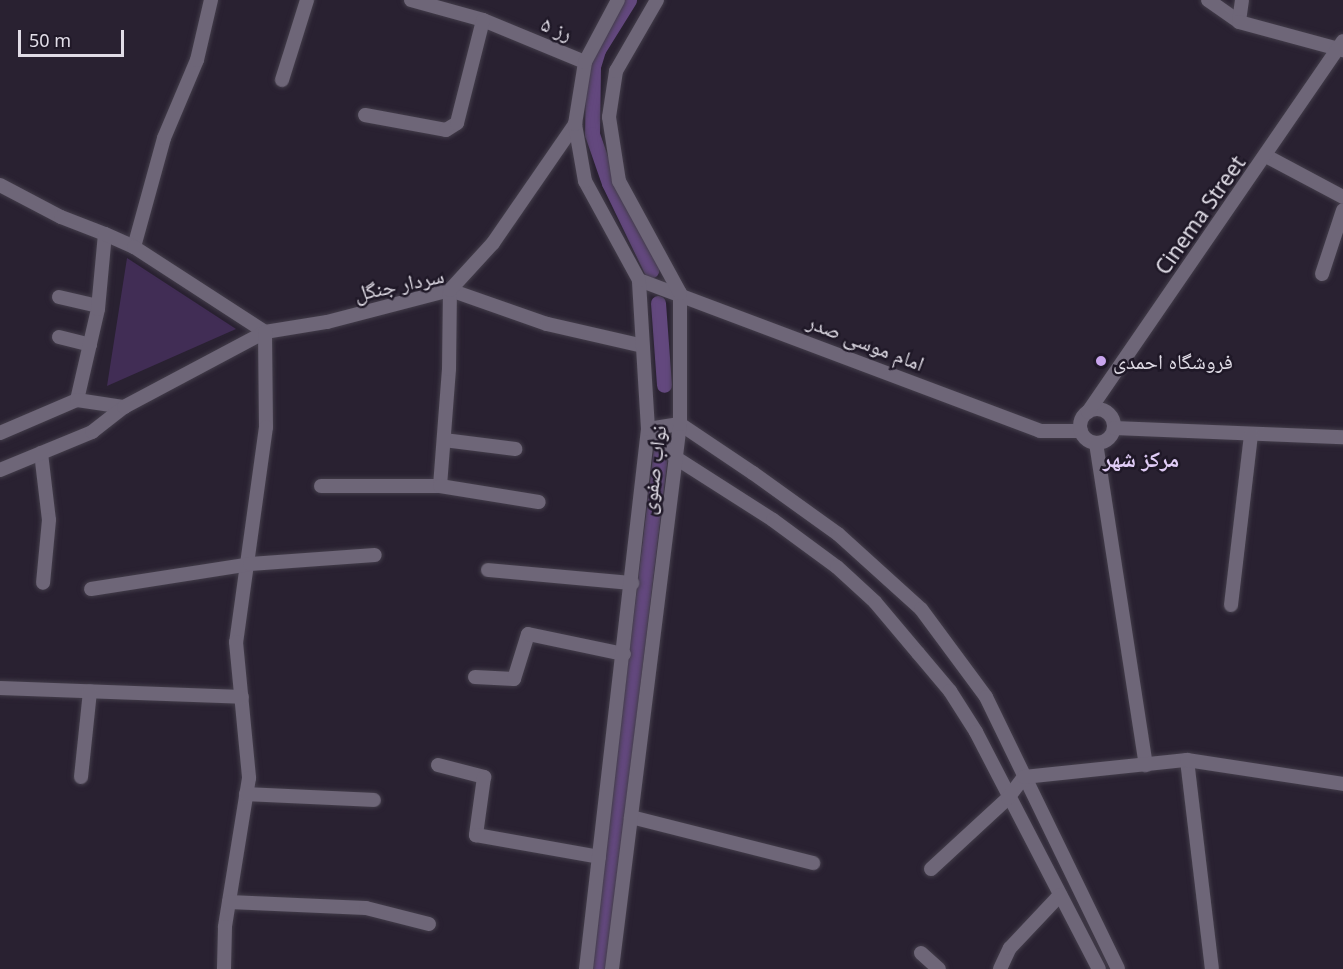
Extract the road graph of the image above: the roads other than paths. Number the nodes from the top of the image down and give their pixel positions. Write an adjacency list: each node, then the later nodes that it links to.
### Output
1 (211, 0): 20 (street)
2 (307, 0): 12 (street)
3 (412, 0): 8 (street, رز ۵)
4 (618, 0): 11 (street, نواب صفوی)
5 (657, 0): 24 (street, نواب صفوی)
6 (1208, 0): 9 (street)
7 (1242, 0): 9 (street)
8 (483, 20): 11 (street, رز ۵); 13 (street)
9 (1239, 22): 10 (street)
10 (1341, 47): 15 (street, Cinema Street)
11 (585, 62): 14 (street, نواب صفوی)
12 (282, 80)
13 (365, 116)
14 (575, 124): 22 (street, نواب صفوی); 23 (street)
15 (1266, 156): 17 (street); 33 (street, Cinema Street)
16 (0, 185): 19 (street)
17 (1343, 197)
18 (1343, 210): 21 (street)
19 (105, 234): 20 (street); 26 (street)
20 (134, 247): 27 (street)
21 (1322, 274)
22 (639, 280): 24 (street, امام موسی صدر); 30 (street, نواب صفوی)
23 (450, 290): 27 (street, سردار جنگل); 30 (street, سردار جنگل); 41 (street)
24 (680, 293): 34 (street, نواب صفوی); 37 (street, امام موسی صدر)
25 (59, 297): 26 (street)
26 (98, 306): 29 (street)
27 (265, 332): 32 (street, سردار جنگل); 51 (street)
28 (59, 337): 29 (street)
29 (90, 345): 31 (street)
30 (643, 345): 36 (street, نواب صفوی)
31 (77, 400): 32 (street); 38 (street)
32 (124, 407): 44 (street, سردار جنگل)
33 (1088, 412): 35 (street); 37 (street)
34 (680, 424): 36 (street); 45 (street, نواب صفوی); 66 (street)
35 (1114, 428): 39 (street); 42 (street)
36 (648, 429): 45 (street); 54 (street, نواب صفوی)
37 (1081, 431): 42 (street)
38 (0, 433)
39 (1251, 435): 40 (street); 56 (street)
40 (1343, 437)
41 (444, 440): 43 (street); 48 (street)
42 (1096, 443): 64 (street)
43 (515, 449)
44 (41, 453): 46 (street, سردار جنگل); 53 (street)
45 (676, 459): 69 (street); 71 (street, نواب صفوی)
46 (0, 470)
47 (321, 486): 48 (street)
48 (440, 486): 49 (street)
49 (539, 502)
50 (375, 555): 51 (street)
51 (250, 564): 55 (street); 61 (street)
52 (489, 570): 54 (street)
53 (44, 583)
54 (632, 583): 57 (street, نواب صفوی)
55 (91, 589)
56 (1231, 605)
57 (624, 654): 58 (street); 72 (street, نواب صفوی)
58 (475, 678)
59 (0, 688): 60 (street)
60 (90, 691): 61 (street); 65 (street)
61 (242, 697): 68 (street)
62 (1186, 760): 64 (street); 67 (street); 86 (street)
63 (438, 765): 72 (street)
64 (1146, 765): 66 (street)
65 (81, 777)
66 (1024, 777): 69 (street); 85 (street)
67 (1343, 784)
68 (246, 794): 70 (street); 76 (street)
69 (1008, 798): 74 (street); 75 (street)
70 (374, 800)
71 (631, 817): 73 (street); 81 (street, نواب صفوی)
72 (599, 857): 80 (street, نواب صفوی)
73 (813, 863)
74 (931, 869)
75 (1060, 895): 83 (street); 84 (street)
76 (229, 902): 77 (street); 79 (street)
77 (429, 924)
78 (921, 953): 82 (street)
79 (224, 969)
80 (586, 969)
81 (612, 969)
82 (939, 969)
83 (1000, 969)
84 (1099, 969)
85 (1118, 969)
86 (1212, 969)

